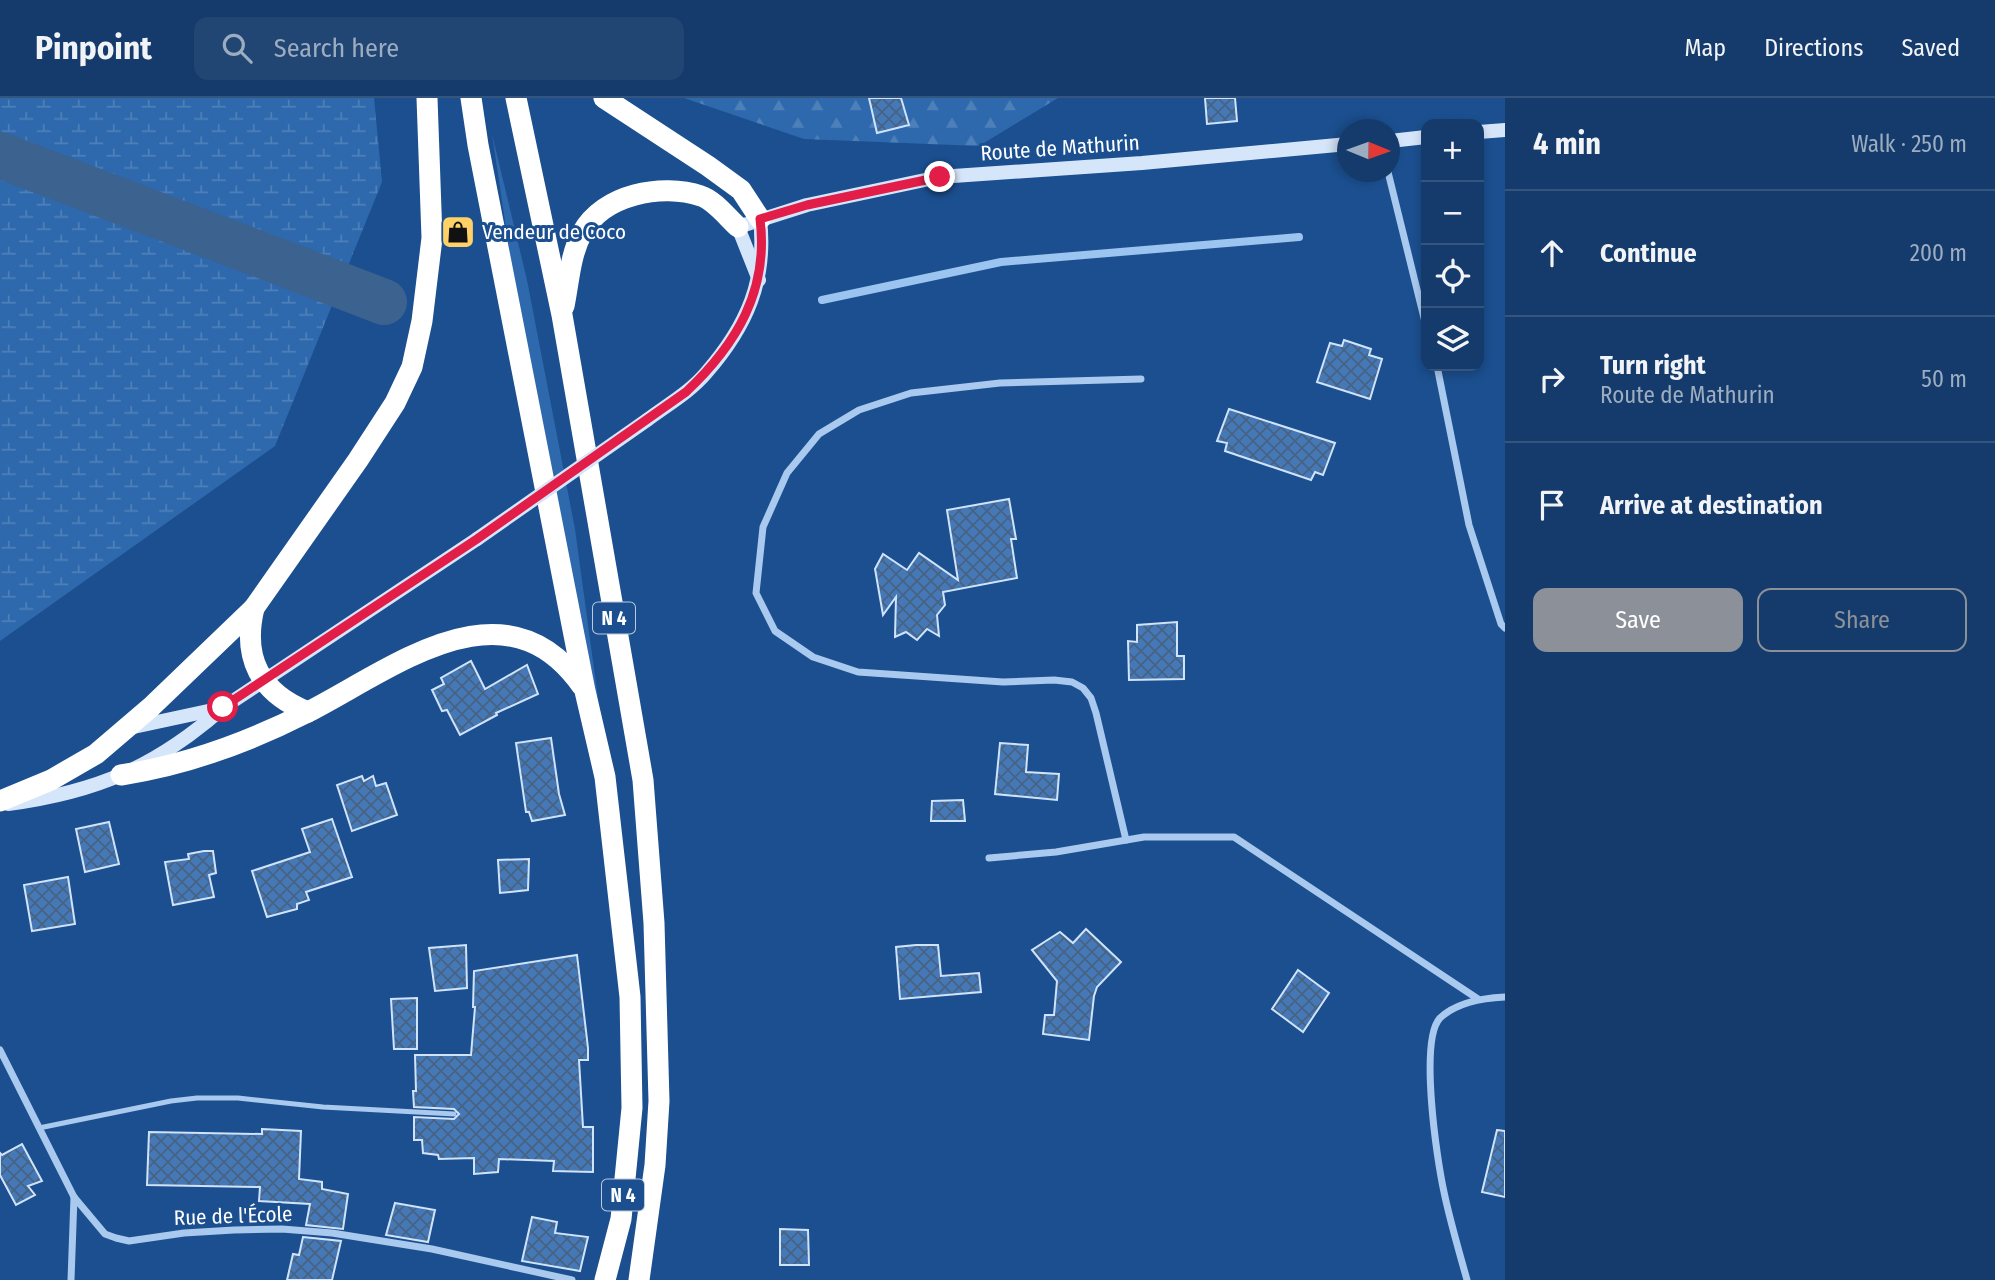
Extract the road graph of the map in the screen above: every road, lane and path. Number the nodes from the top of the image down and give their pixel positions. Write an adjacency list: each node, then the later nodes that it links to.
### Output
1 (427, 98): 18 (highway)
2 (471, 98): 21 (highway, N 4)
3 (516, 98): 15 (highway, N 4)
4 (604, 98): 11 (highway)
5 (1505, 130): 6 (main road)
6 (1484, 132)
7 (1421, 138): 8 (main road)
8 (1400, 140)
9 (1337, 145): 11 (main road, Route de Mathurin)
10 (1390, 182): 14 (street)
11 (760, 219): 12 (main road, Route de Mathurin); 13 (main road)
12 (738, 227): 13 (main road); 15 (highway)
13 (759, 280): 20 (main road, bridge)
14 (1422, 308)
15 (562, 315): 38 (highway, N 4)
16 (1438, 371): 19 (street)
17 (1141, 379): 27 (street)
18 (254, 608): 20 (highway); 24 (highway)
19 (1505, 628)
20 (264, 681): 22 (main road); 23 (highway)
21 (585, 691): 23 (highway); 37 (highway, N 4)
22 (223, 707): 24 (main road); 25 (main road)
23 (308, 712): 25 (highway)
24 (128, 728): 26 (highway)
25 (121, 775): 26 (main road)
26 (0, 803)
27 (1126, 840): 28 (street); 30 (street)
28 (989, 858)
29 (1505, 997): 30 (street)
30 (1478, 999): 39 (street)
31 (0, 1050): 33 (street, Rue de l'École)
32 (454, 1114): 33 (lane)
33 (39, 1128): 34 (street, Rue de l'École)
34 (74, 1197): 35 (street); 36 (street, Rue de l'École)
35 (71, 1280)
36 (572, 1280)
37 (606, 1280)
38 (639, 1280)
39 (1467, 1280)

